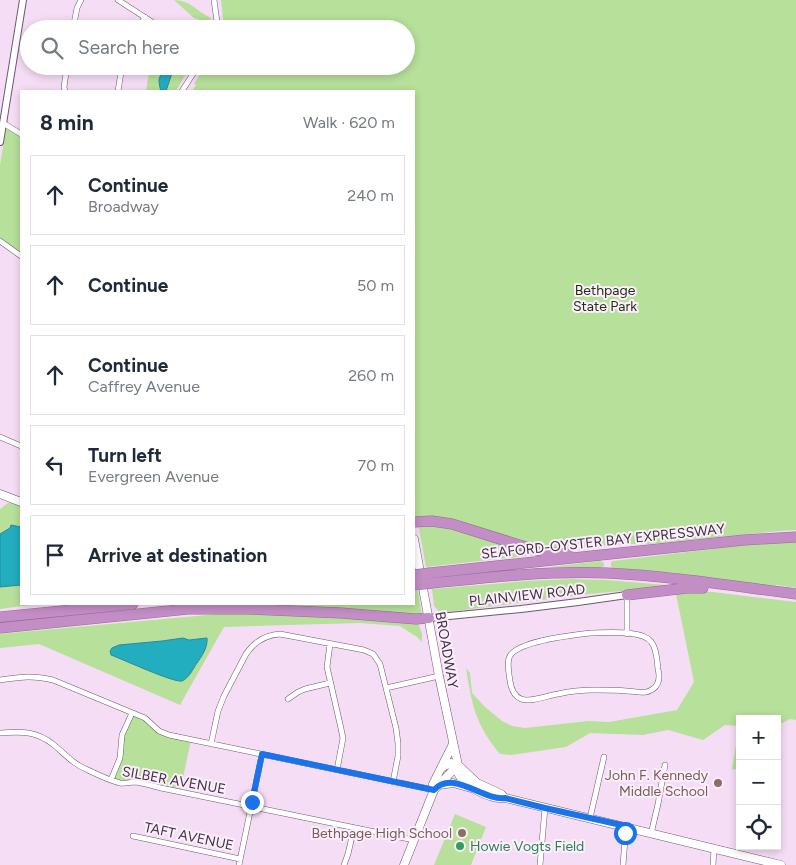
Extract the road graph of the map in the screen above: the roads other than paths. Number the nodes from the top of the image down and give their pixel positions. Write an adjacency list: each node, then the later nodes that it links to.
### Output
1 (23, 0): 16 (street)
2 (80, 0): 6 (street)
3 (118, 0): 5 (street)
4 (214, 0): 9 (street)
5 (145, 17): 7 (street); 8 (street)
6 (75, 20)
7 (143, 20)
8 (150, 20)
9 (217, 20)
10 (66, 75): 13 (street)
11 (121, 75): 14 (street)
12 (191, 75): 15 (street)
13 (65, 90)
14 (118, 90)
15 (183, 90)
16 (2, 126): 17 (street); 18 (street)
17 (20, 134)
18 (0, 142)
19 (0, 242): 20 (street)
20 (20, 255)
21 (0, 437): 22 (street)
22 (20, 446)
23 (0, 494): 24 (main road)
24 (20, 502)
25 (416, 524): 28 (highway)
26 (796, 537): 28 (highway, SEAFORD-OYSTER BAY EXPRESSWAY)
27 (415, 544): 39 (main road, BROADWAY)
28 (607, 555): 30 (highway, SEAFORD-OYSTER BAY EXPRESSWAY)
29 (415, 575): 30 (highway, SEAFORD-OYSTER BAY EXPRESSWAY, bridge)
30 (431, 578): 31 (highway, SEAFORD-OYSTER BAY EXPRESSWAY, bridge); 32 (highway, SEAFORD-OYSTER BAY EXPRESSWAY)
31 (415, 585)
32 (758, 589): 33 (highway, SEAFORD-OYSTER BAY EXPRESSWAY); 34 (highway)
33 (796, 594)
34 (627, 595): 39 (street, PLAINVIEW ROAD); 41 (street)
35 (118, 605): 38 (highway)
36 (224, 605): 37 (highway)
37 (182, 609): 39 (highway); 40 (highway)
38 (0, 617)
39 (429, 618): 43 (main road, BROADWAY)
40 (0, 628)
41 (627, 634): 41 (street)
42 (330, 644): 45 (street); 46 (street); 50 (street)
43 (438, 676): 46 (street); 51 (main road, BROADWAY)
44 (0, 680): 48 (street)
45 (330, 683): 47 (street); 57 (street)
46 (386, 688): 59 (street)
47 (288, 699)
48 (132, 713): 50 (street); 58 (street)
49 (0, 733): 58 (street, SILBER AVENUE)
50 (211, 744): 52 (street)
51 (453, 744): 54 (main road, BROADWAY); 56 (main road)
52 (262, 754): 57 (street); 63 (street)
53 (604, 757): 65 (street)
54 (458, 765): 56 (main road); 60 (main road); 61 (main road, BROADWAY); 62 (main road, BROADWAY)
55 (665, 765): 68 (street)
56 (443, 767): 60 (main road)
57 (337, 770): 59 (street)
58 (111, 780): 63 (street, SILBER AVENUE)
59 (393, 782): 60 (street)
60 (436, 788): 61 (main road); 70 (main road)
61 (473, 789): 62 (main road, BROADWAY)
62 (505, 798): 64 (main road, BROADWAY)
63 (251, 806): 67 (street, SILBER AVENUE); 72 (street)
64 (545, 808): 65 (main road, BROADWAY); 77 (street)
65 (590, 818): 66 (main road, BROADWAY)
66 (626, 826): 68 (main road, BROADWAY); 78 (street)
67 (354, 828): 70 (street, SILBER AVENUE); 75 (street)
68 (651, 834): 71 (main road, BROADWAY)
69 (133, 836): 72 (street, TAFT AVENUE)
70 (414, 840): 76 (main road)
71 (714, 849): 73 (main road, BROADWAY); 79 (street)
72 (240, 858): 74 (street)
73 (768, 864): 80 (main road, BROADWAY)
74 (239, 865)
75 (344, 865)
76 (404, 865)
77 (540, 865)
78 (623, 865)
79 (713, 865)
80 (781, 865)

